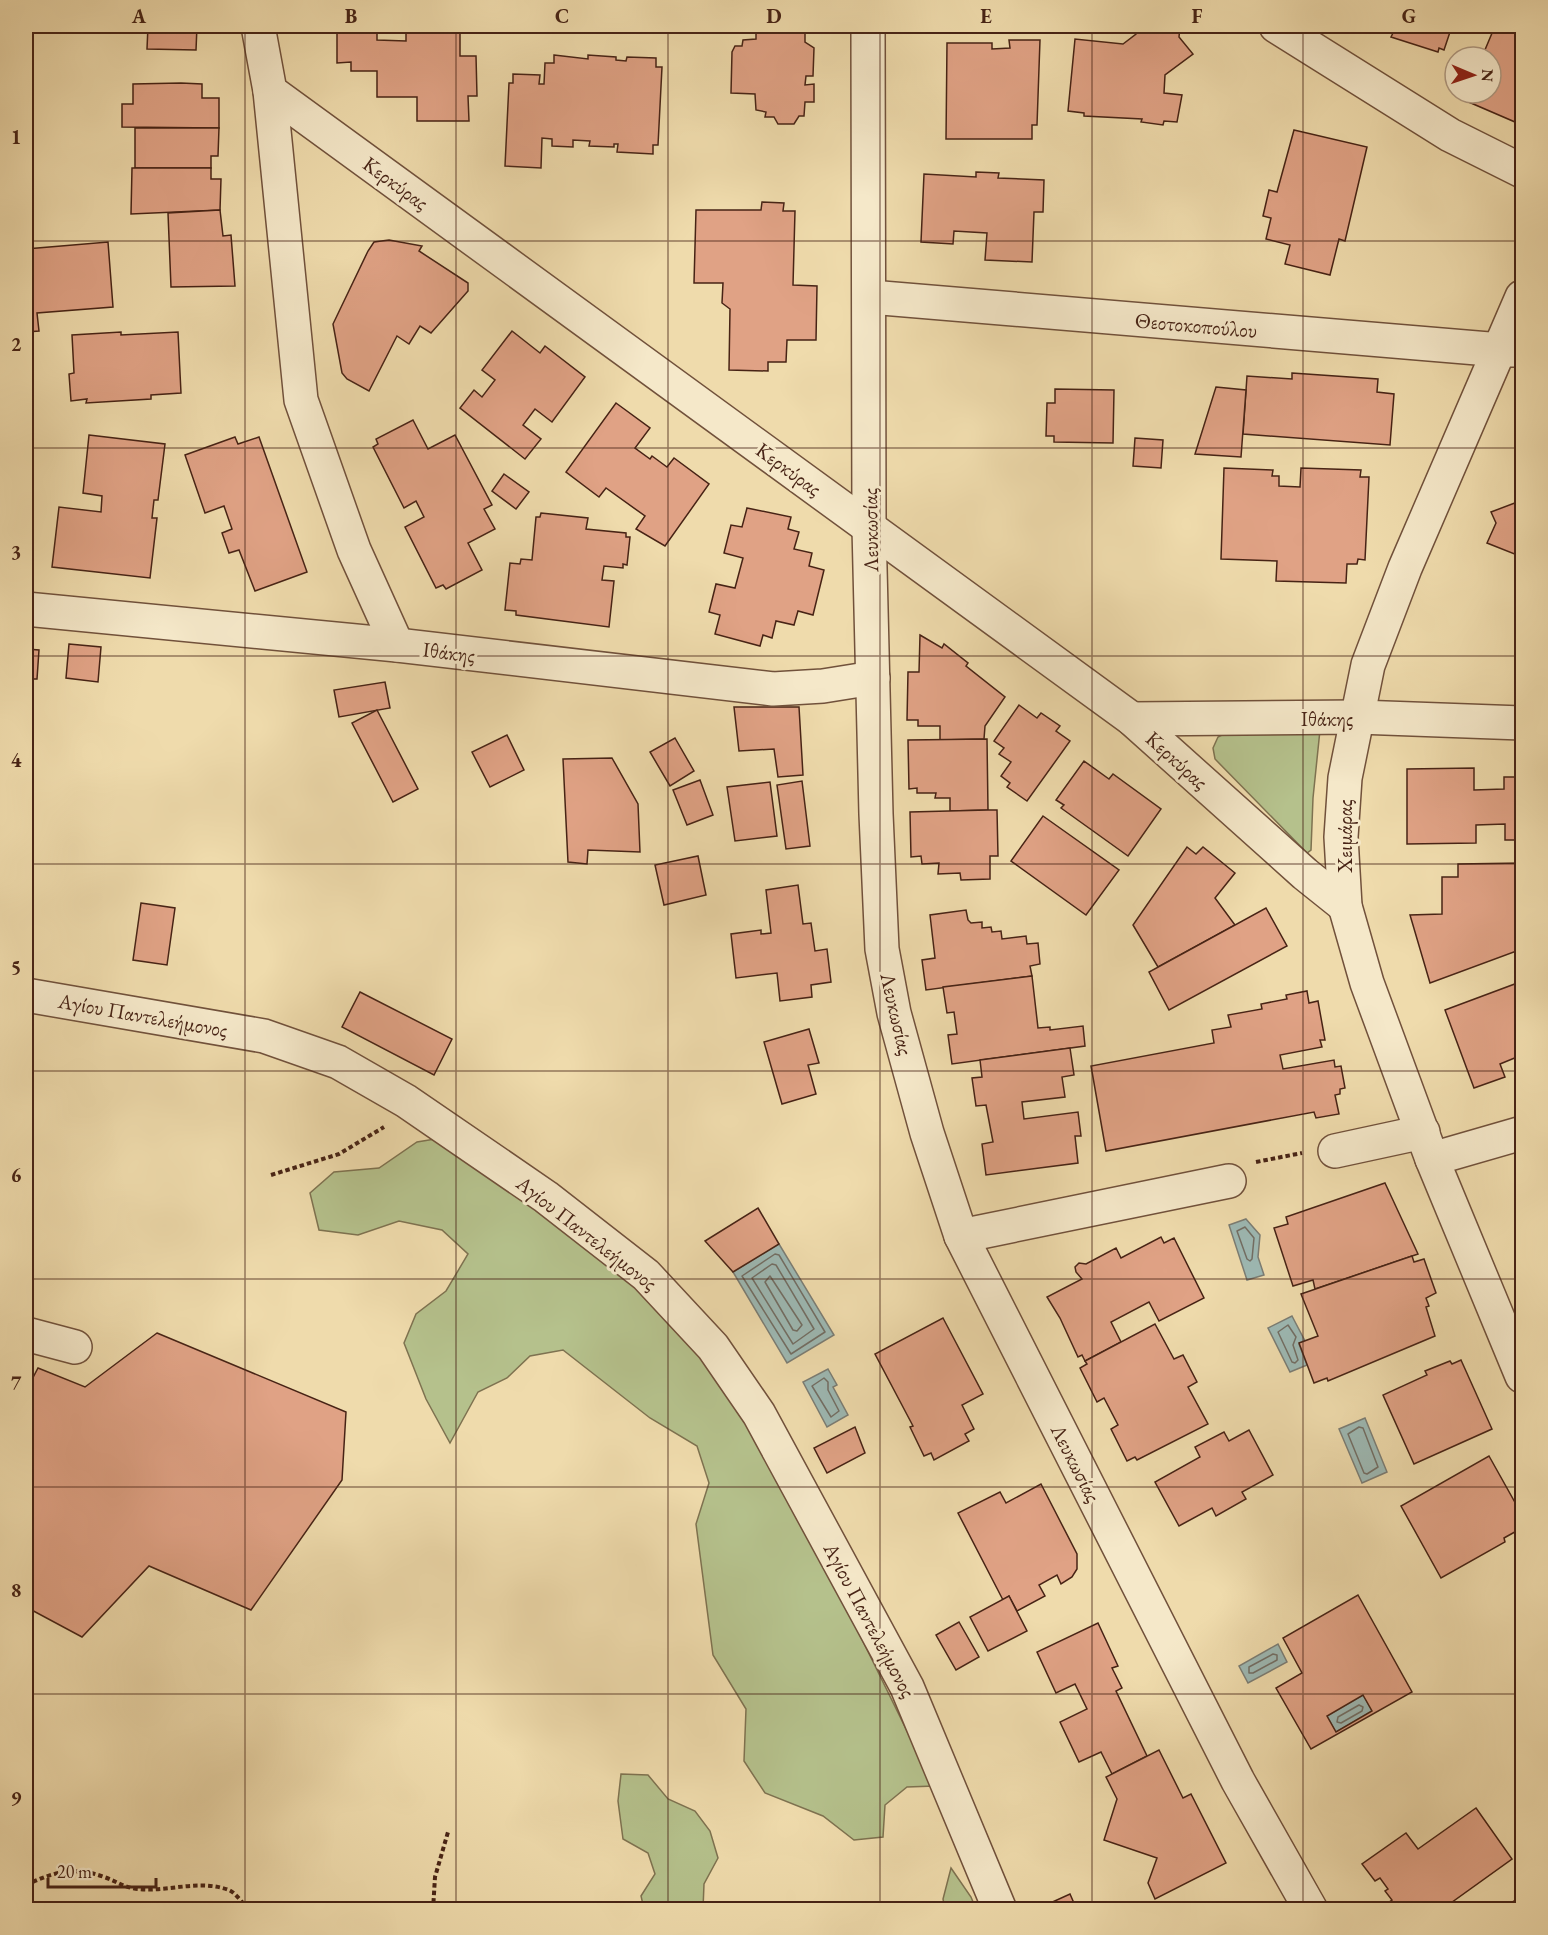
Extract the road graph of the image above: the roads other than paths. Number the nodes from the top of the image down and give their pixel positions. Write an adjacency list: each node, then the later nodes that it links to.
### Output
1 (258, 26): 4 (street)
2 (868, 26): 6 (street, Λευκωσίας)
3 (1276, 26): 5 (street)
4 (270, 91): 9 (street, Κερκύρας); 11 (street)
5 (1522, 171)
6 (870, 297): 8 (street, Θεοτοκοπούλου); 9 (street, Λευκωσίας)
7 (1522, 297): 8 (street, Χειμάρας)
8 (1512, 350): 13 (street, Χειμάρας)
9 (869, 527): 12 (street, Λευκωσίας); 14 (street, Κερκύρας)
10 (26, 609): 11 (street, Ιθάκης)
11 (397, 645): 12 (street, Ιθάκης)
12 (873, 678): 22 (street, Λευκωσίας)
13 (1358, 717): 14 (street, Ιθάκης); 15 (street, Ιθάκης); 16 (street, Χειμάρας)
14 (1132, 719): 16 (street, Κερκύρας)
15 (1522, 723)
16 (1345, 906): 19 (street, Χειμάρας)
17 (26, 995): 26 (street, Αγίου Παντελεήμονος)
18 (1522, 1133): 19 (street)
19 (1427, 1146): 20 (street); 25 (street, Χειμάρας)
20 (1322, 1151)
21 (1243, 1175): 22 (street)
22 (961, 1236): 27 (street, Λευκωσίας)
23 (26, 1334): 24 (street)
24 (75, 1347)
25 (1522, 1376)
26 (1000, 1910)
27 (1311, 1910)

